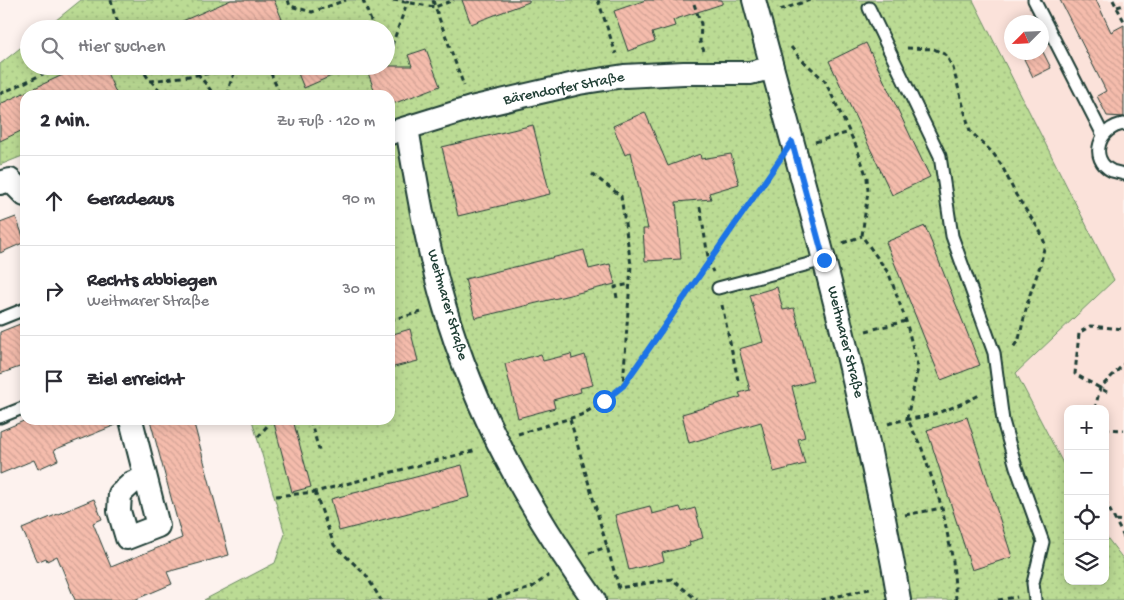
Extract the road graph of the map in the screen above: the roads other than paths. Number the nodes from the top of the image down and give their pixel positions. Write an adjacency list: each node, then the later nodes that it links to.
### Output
1 (1034, 0): 7 (lane)
2 (756, 8): 4 (street, Weitmarer Straße)
3 (868, 8): 19 (lane)
4 (772, 68): 6 (street, Bärendorfer Straße); 9 (street, Weitmarer Straße)
5 (1124, 124): 7 (lane)
6 (398, 130): 18 (street, Weitmarer Straße)
7 (1103, 135): 8 (lane)
8 (1124, 174)
9 (824, 260): 10 (lane); 17 (street, Weitmarer Straße)
10 (718, 288)
11 (20, 311): 12 (lane)
12 (0, 319)
13 (20, 409): 14 (lane)
14 (0, 417)
15 (132, 425): 16 (street)
16 (145, 478)
17 (898, 592)
18 (594, 600)
19 (1035, 600)

